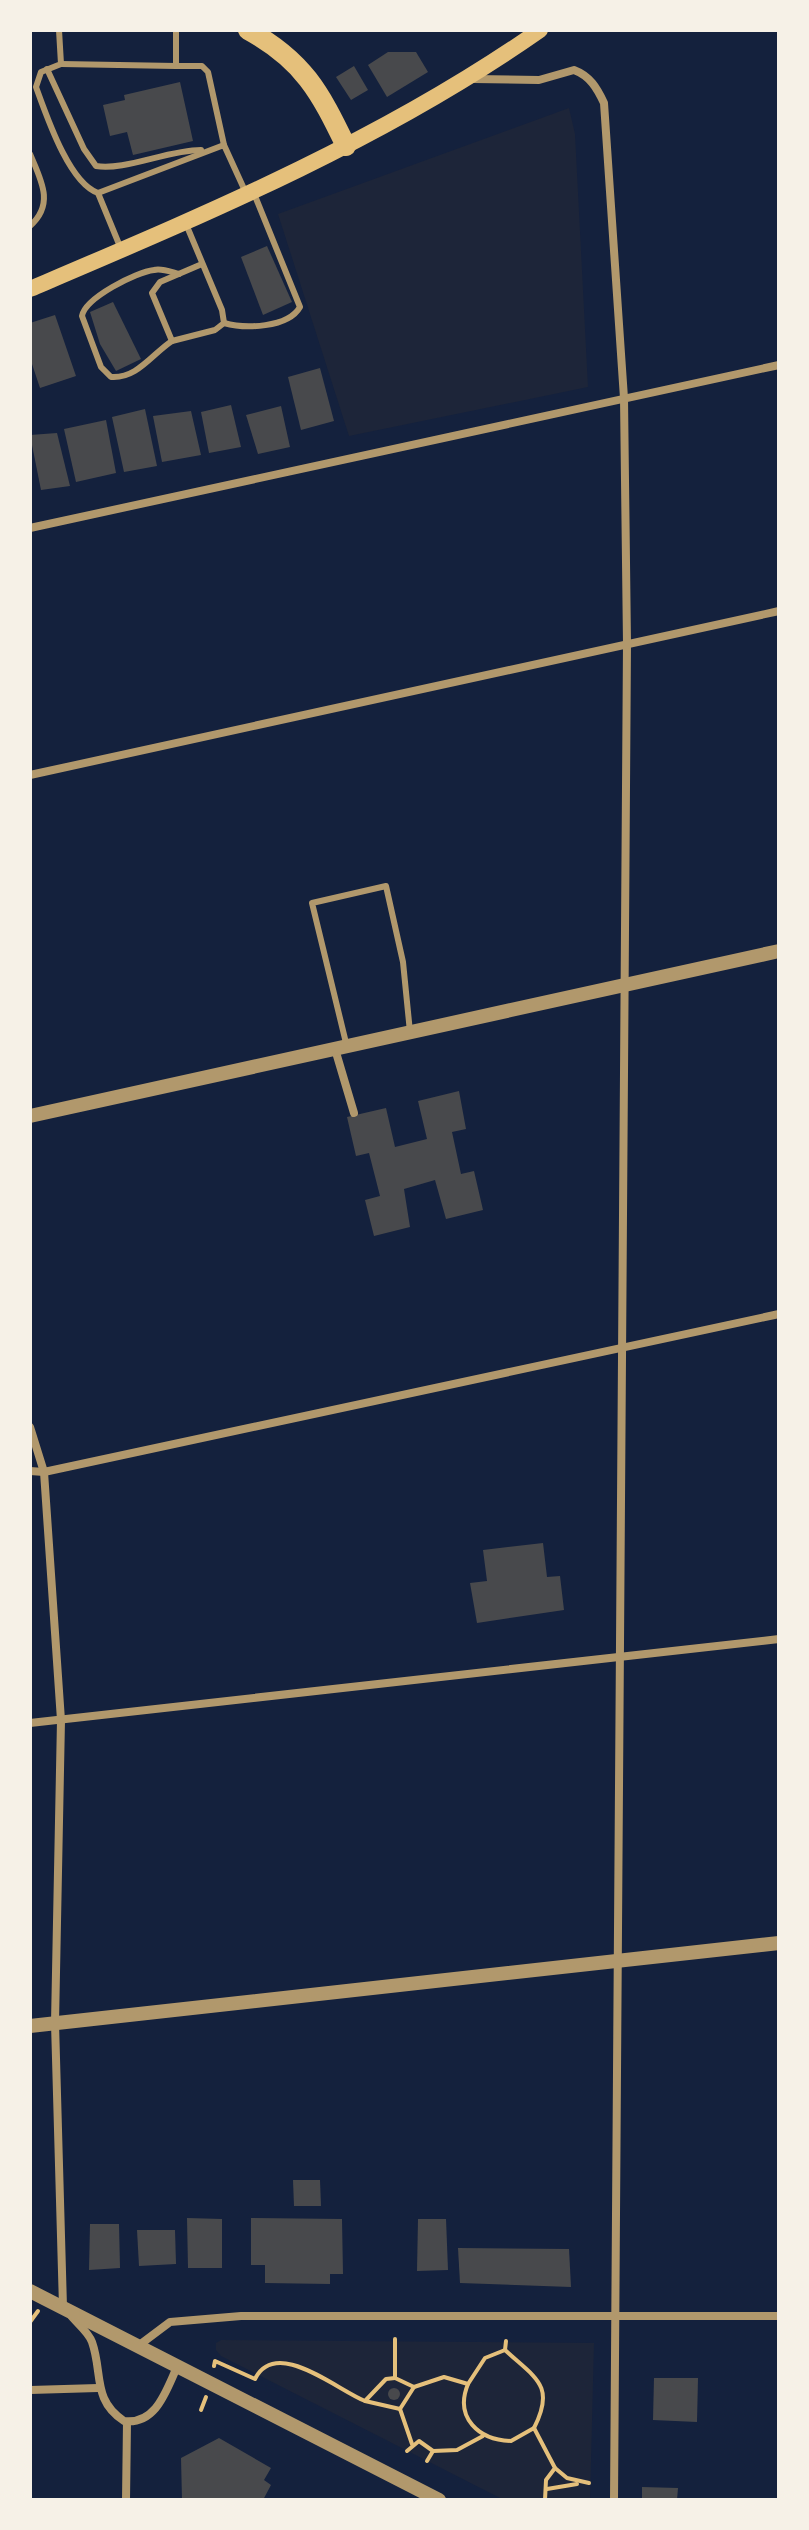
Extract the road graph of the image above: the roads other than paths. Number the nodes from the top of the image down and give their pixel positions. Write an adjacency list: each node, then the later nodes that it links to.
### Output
1 (59, 30): 5 (lane)
2 (176, 30): 6 (lane)
3 (248, 30): 10 (highway)
4 (540, 30): 8 (main road)
5 (61, 64): 6 (lane); 7 (lane)
6 (176, 66): 9 (lane)
7 (47, 69): 11 (lane); 14 (lane)
8 (470, 79): 10 (main road); 24 (street)
9 (224, 145): 11 (lane); 13 (lane)
10 (346, 146): 13 (main road)
11 (205, 150): 14 (lane)
12 (30, 154): 16 (lane)
13 (249, 192): 15 (main road); 21 (lane)
14 (98, 193): 17 (lane)
15 (184, 221): 17 (main road); 18 (lane)
16 (30, 226)
17 (121, 249): 20 (main road)
18 (202, 264): 19 (lane); 21 (lane)
19 (179, 274): 22 (lane); 22 (lane)
20 (31, 287)
21 (224, 323): 22 (lane)
22 (172, 341)
23 (779, 365): 24 (street)
24 (624, 398): 25 (street); 27 (street)
25 (30, 528)
26 (779, 611): 27 (street)
27 (627, 644): 28 (street); 30 (street)
28 (30, 775)
29 (779, 951): 30 (street)
30 (623, 986): 31 (street); 36 (street)
31 (410, 1032): 32 (street); 32 (lane)
32 (341, 1049): 33 (street); 34 (street)
33 (354, 1113)
34 (30, 1116)
35 (779, 1314): 36 (street)
36 (622, 1349): 39 (street); 41 (street)
37 (30, 1427): 39 (street)
38 (30, 1471): 39 (street)
39 (44, 1472): 42 (street)
40 (779, 1639): 41 (street)
41 (620, 1658): 42 (street); 45 (street)
42 (61, 1720): 43 (street); 46 (street)
43 (30, 1723)
44 (779, 1943): 45 (street)
45 (618, 1961): 46 (street); 50 (street)
46 (55, 2023): 47 (street); 49 (street)
47 (30, 2026)
48 (30, 2291): 49 (street)
49 (63, 2307): 52 (street); 54 (street)
50 (614, 2316): 51 (street); 52 (street); 59 (street)
51 (779, 2316)
52 (137, 2346): 53 (street)
53 (177, 2367): 56 (street); 58 (street)
54 (98, 2388): 55 (street); 56 (street)
55 (30, 2390)
56 (127, 2422): 57 (street)
57 (126, 2500)
58 (439, 2500)
59 (614, 2500)

